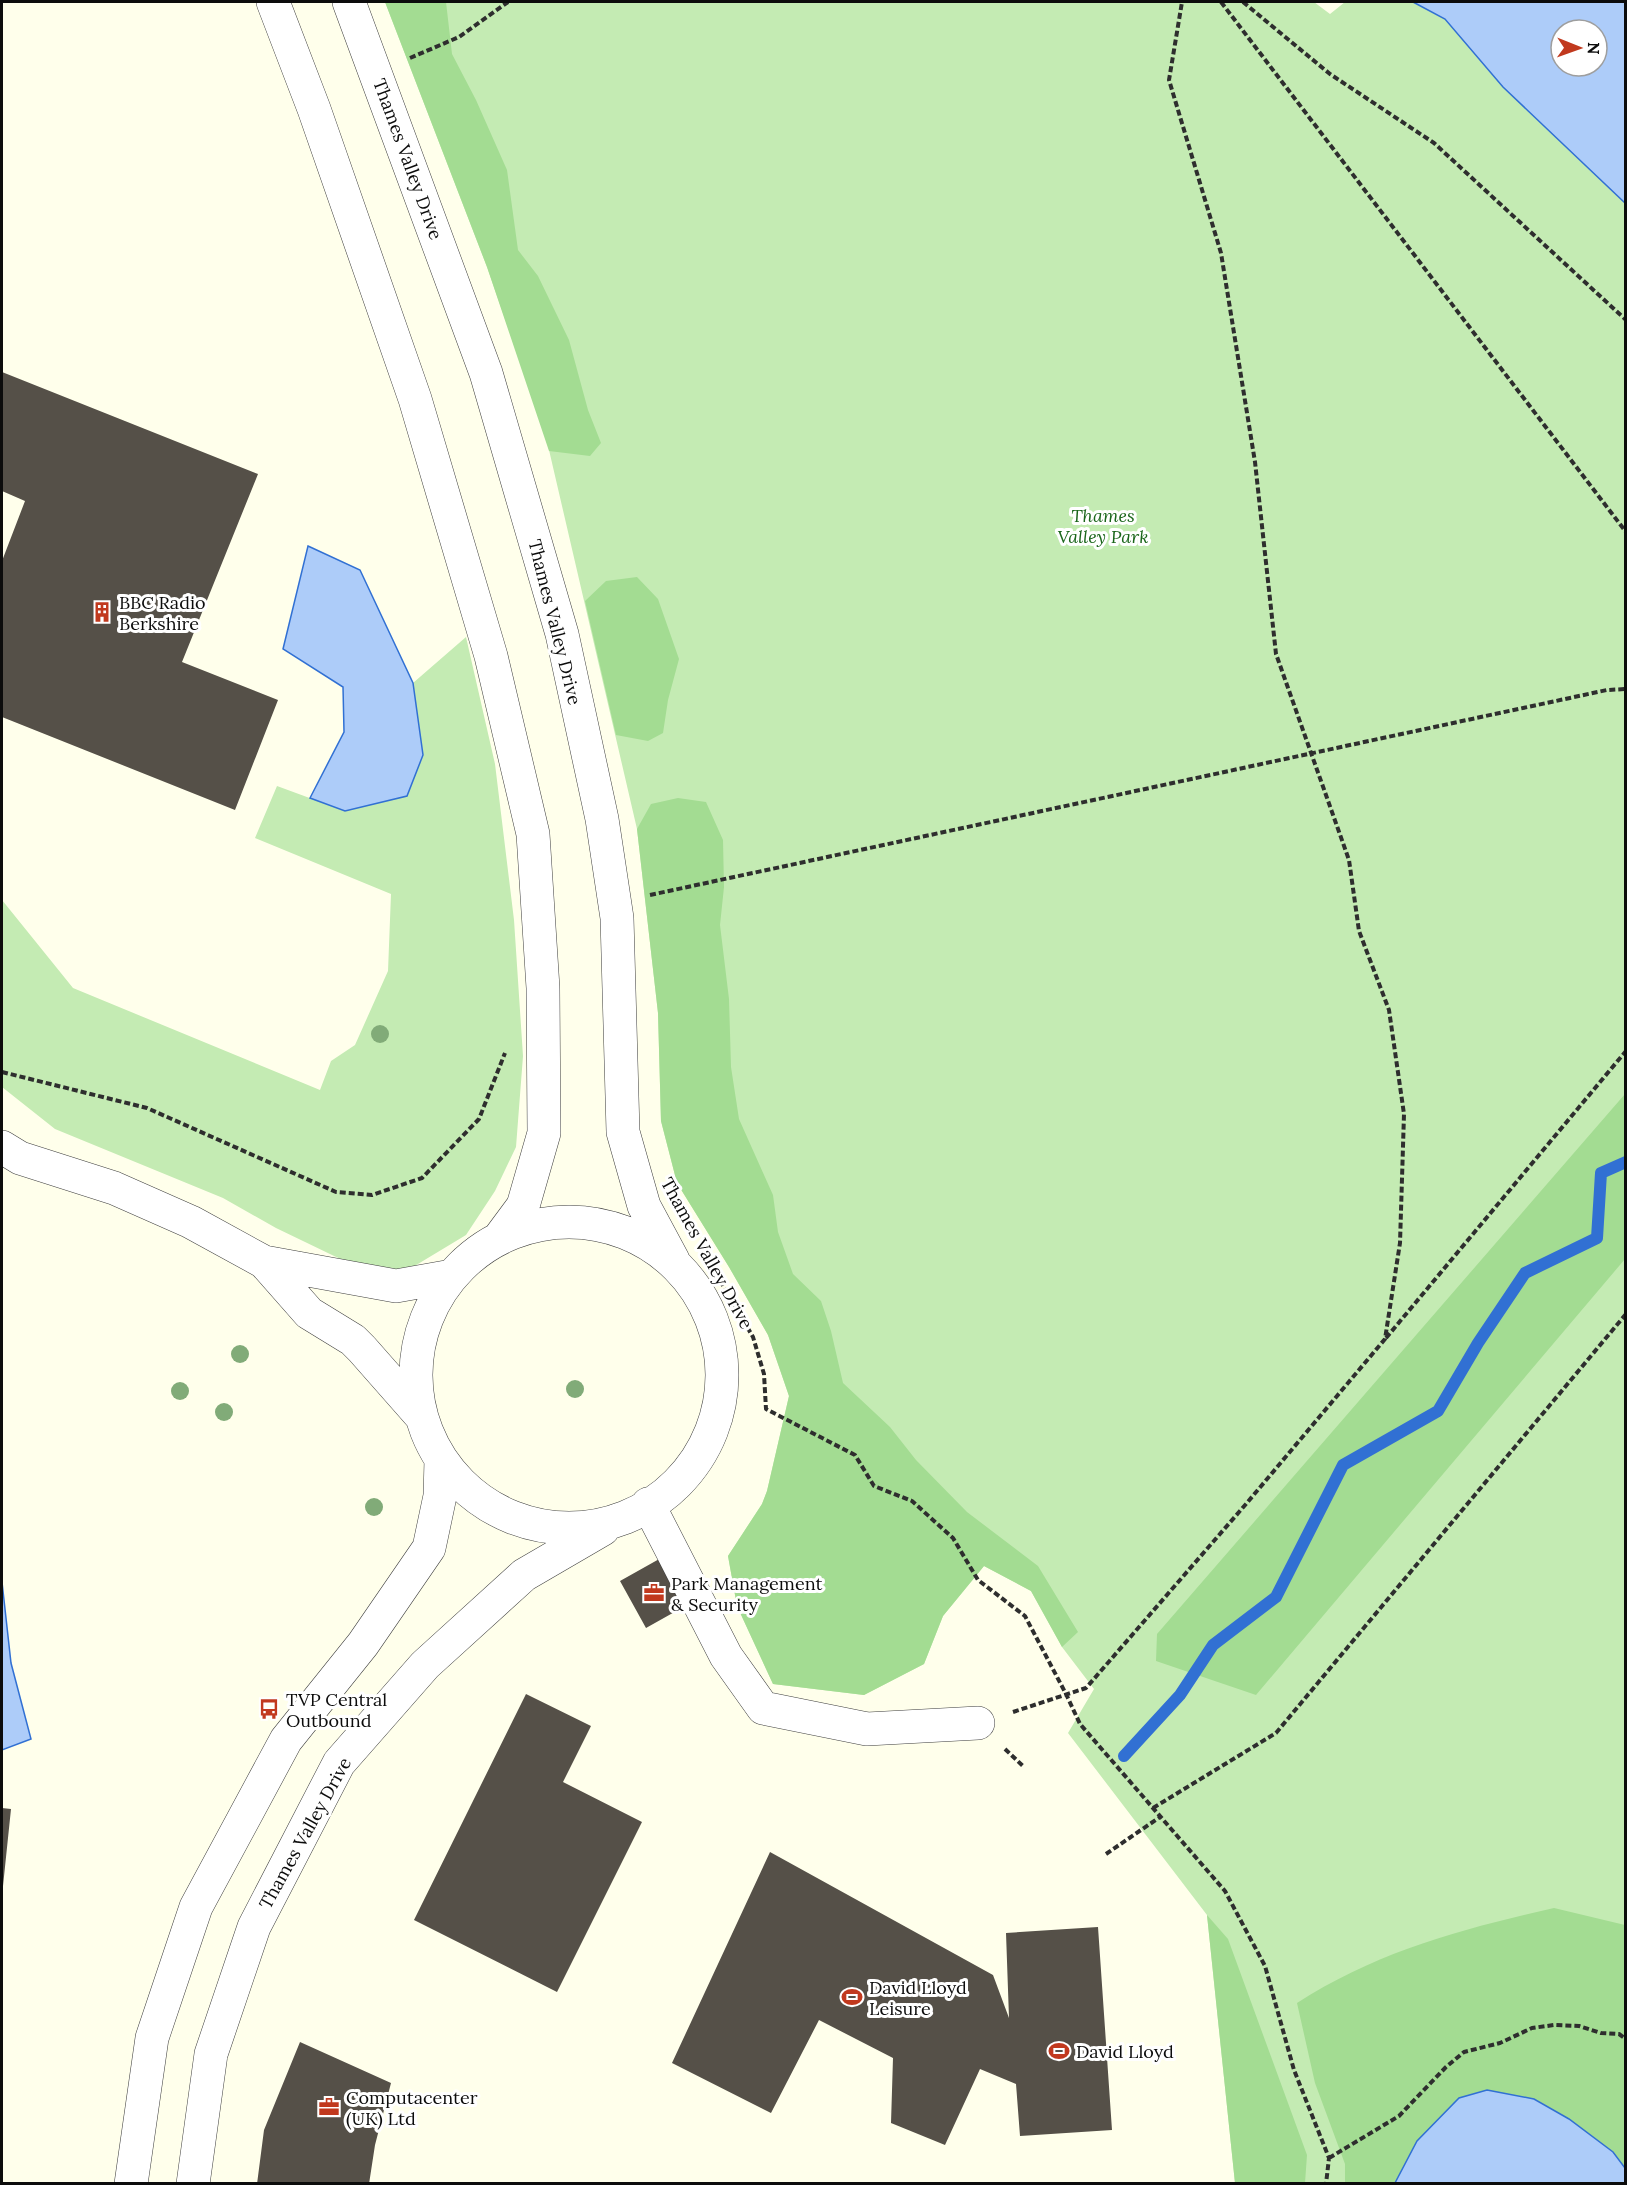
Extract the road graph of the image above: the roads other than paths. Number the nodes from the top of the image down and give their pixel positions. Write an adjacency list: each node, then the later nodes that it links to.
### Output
1 (273, 2): 4 (street)
2 (349, 2): 5 (street, Thames Valley Drive)
3 (8, 1154): 6 (street)
4 (500, 1237): 5 (street); 7 (street)
5 (673, 1260): 10 (street, Thames Valley Drive)
6 (264, 1262): 7 (street); 8 (street)
7 (452, 1276): 8 (street)
8 (421, 1416): 9 (street)
9 (441, 1460): 11 (street); 13 (street)
10 (648, 1504): 11 (street, Thames Valley Drive); 12 (street)
11 (612, 1524): 14 (street, Thames Valley Drive)
12 (978, 1724)
13 (131, 2184)
14 (193, 2184)

